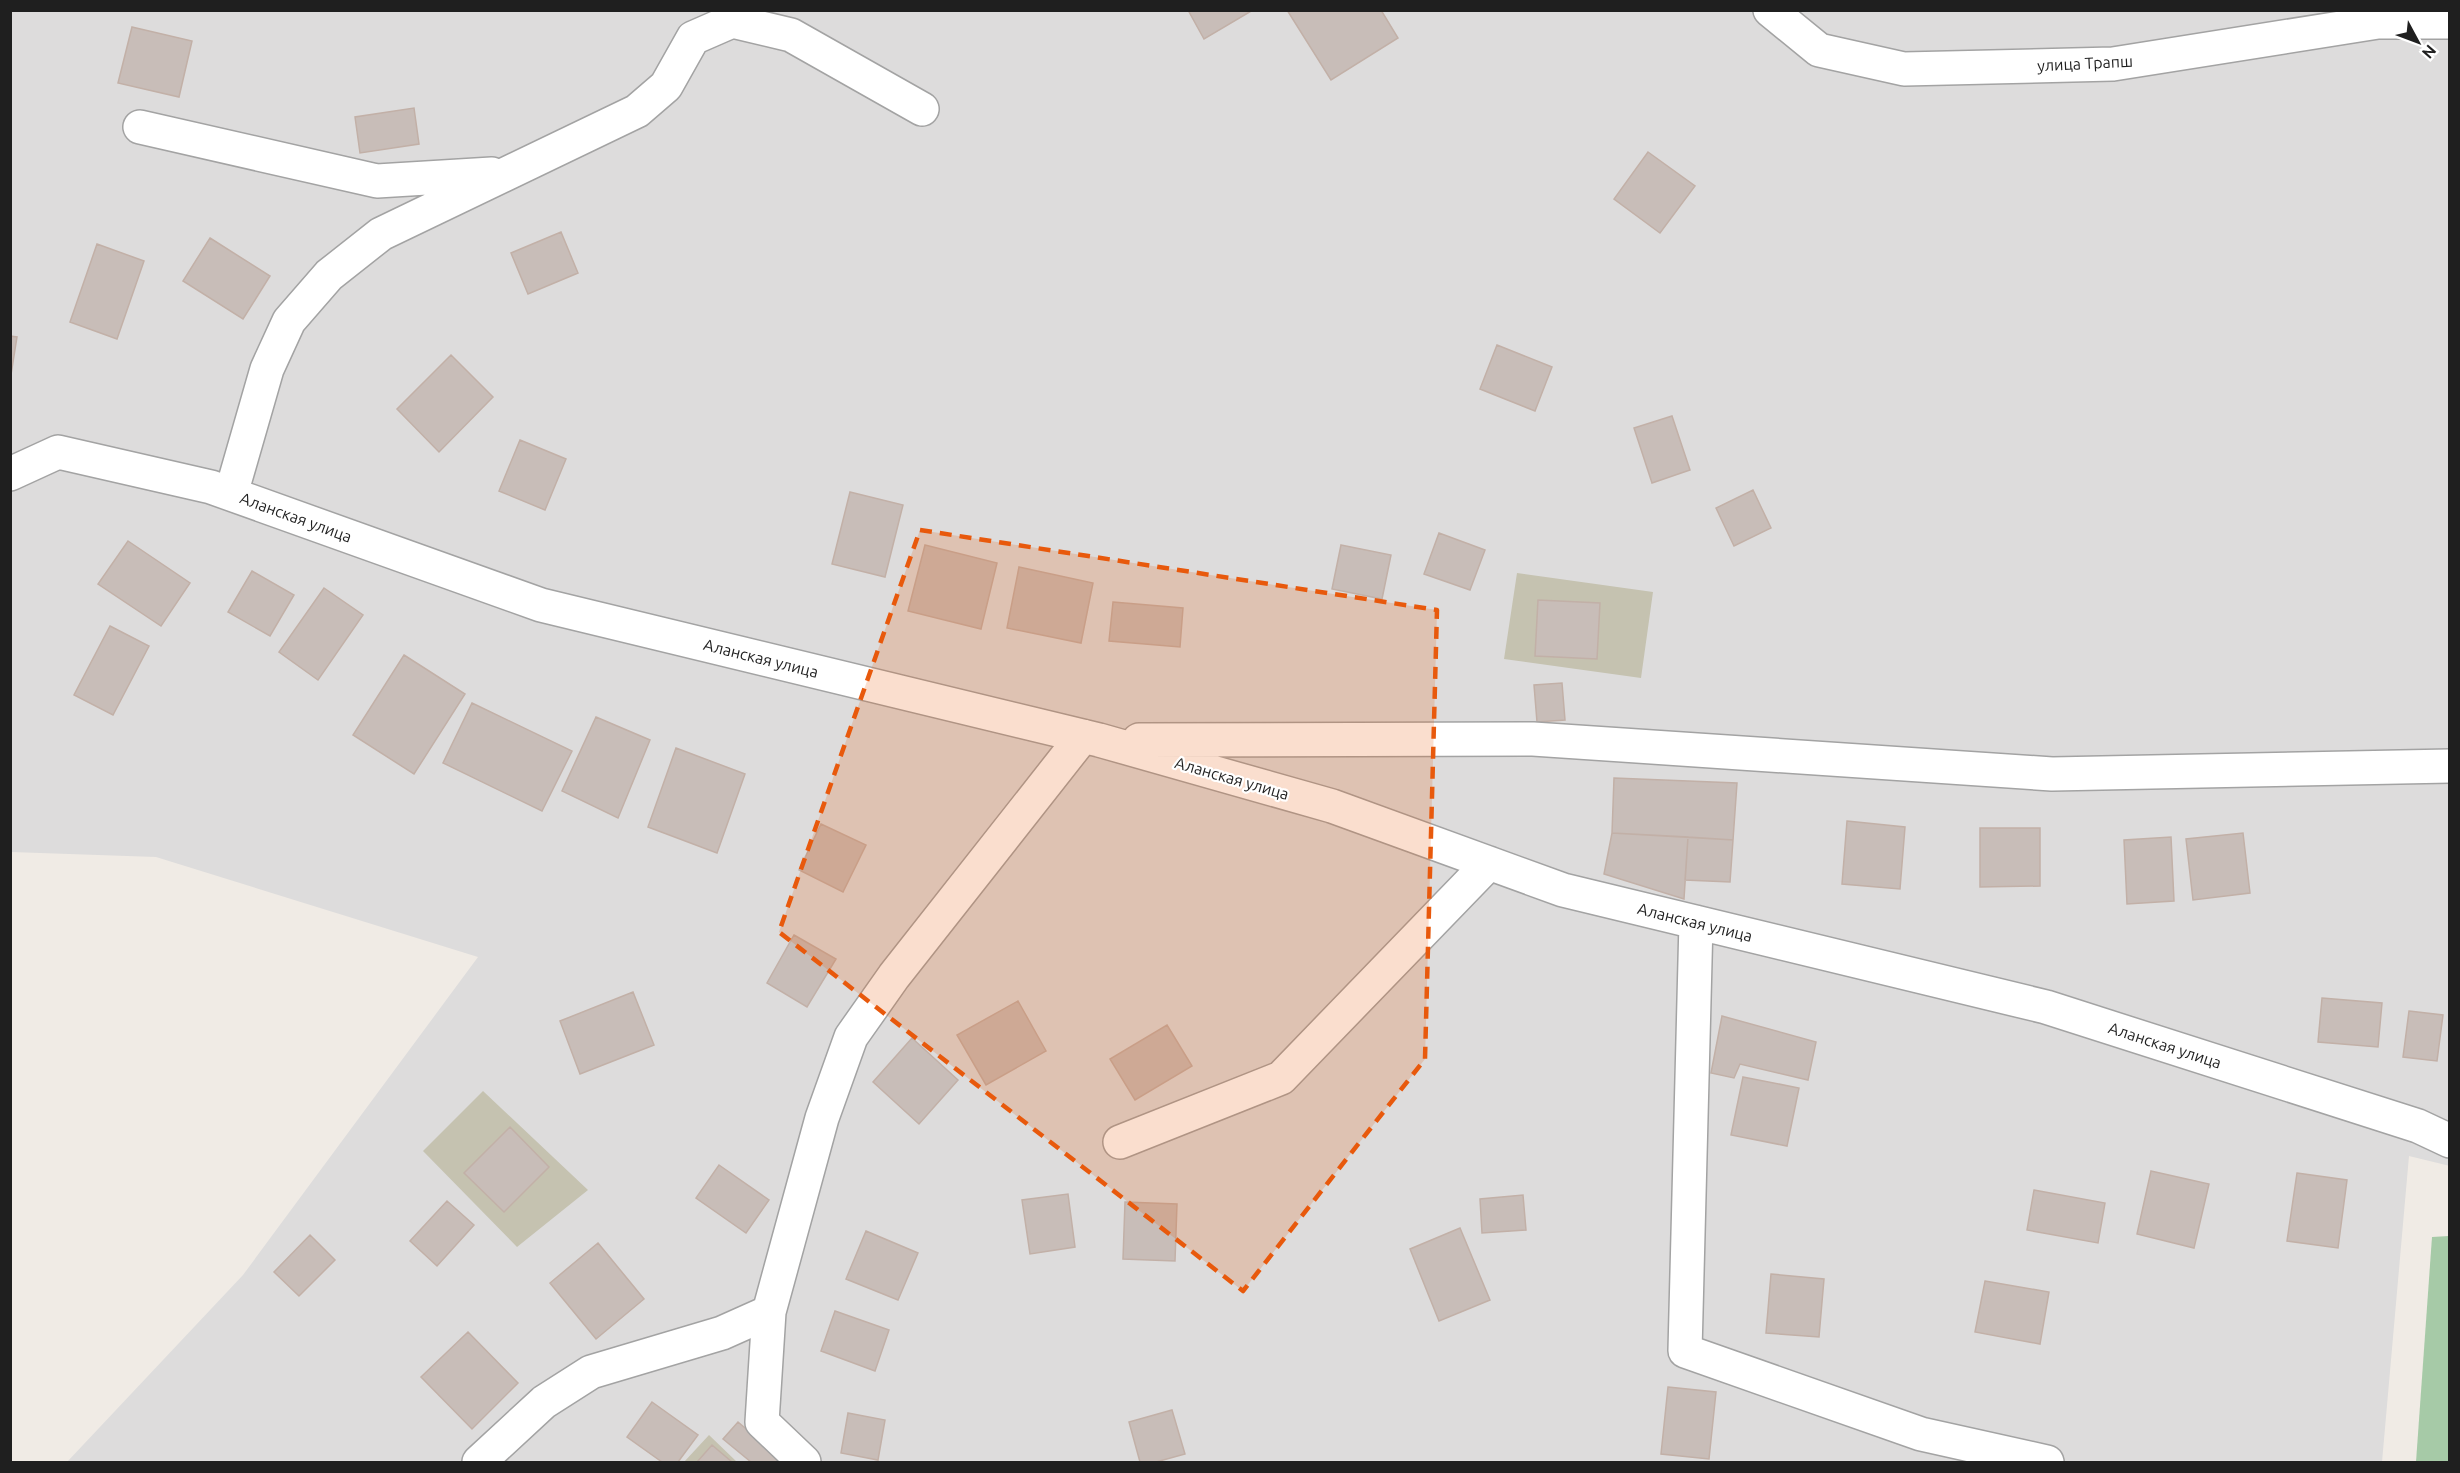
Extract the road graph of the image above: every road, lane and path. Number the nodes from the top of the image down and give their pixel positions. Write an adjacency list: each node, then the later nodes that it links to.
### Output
1 (1770, 10): 2 (street, улица Трапш)
2 (2450, 22)
3 (922, 109): 5 (street)
4 (140, 127): 5 (street)
5 (508, 174): 7 (street)
6 (10, 474): 7 (street, Аланская улица)
7 (231, 494): 8 (street, Аланская улица)
8 (1091, 738): 9 (street); 10 (street, Аланская улица); 14 (street)
9 (2450, 766)
10 (1489, 863): 11 (street, Аланская улица); 13 (street)
11 (1696, 922): 12 (street, Аланская улица); 17 (street)
12 (2450, 1140)
13 (1120, 1142)
14 (770, 1312): 15 (street); 16 (street)
15 (479, 1462)
16 (804, 1462)
17 (2047, 1462)

